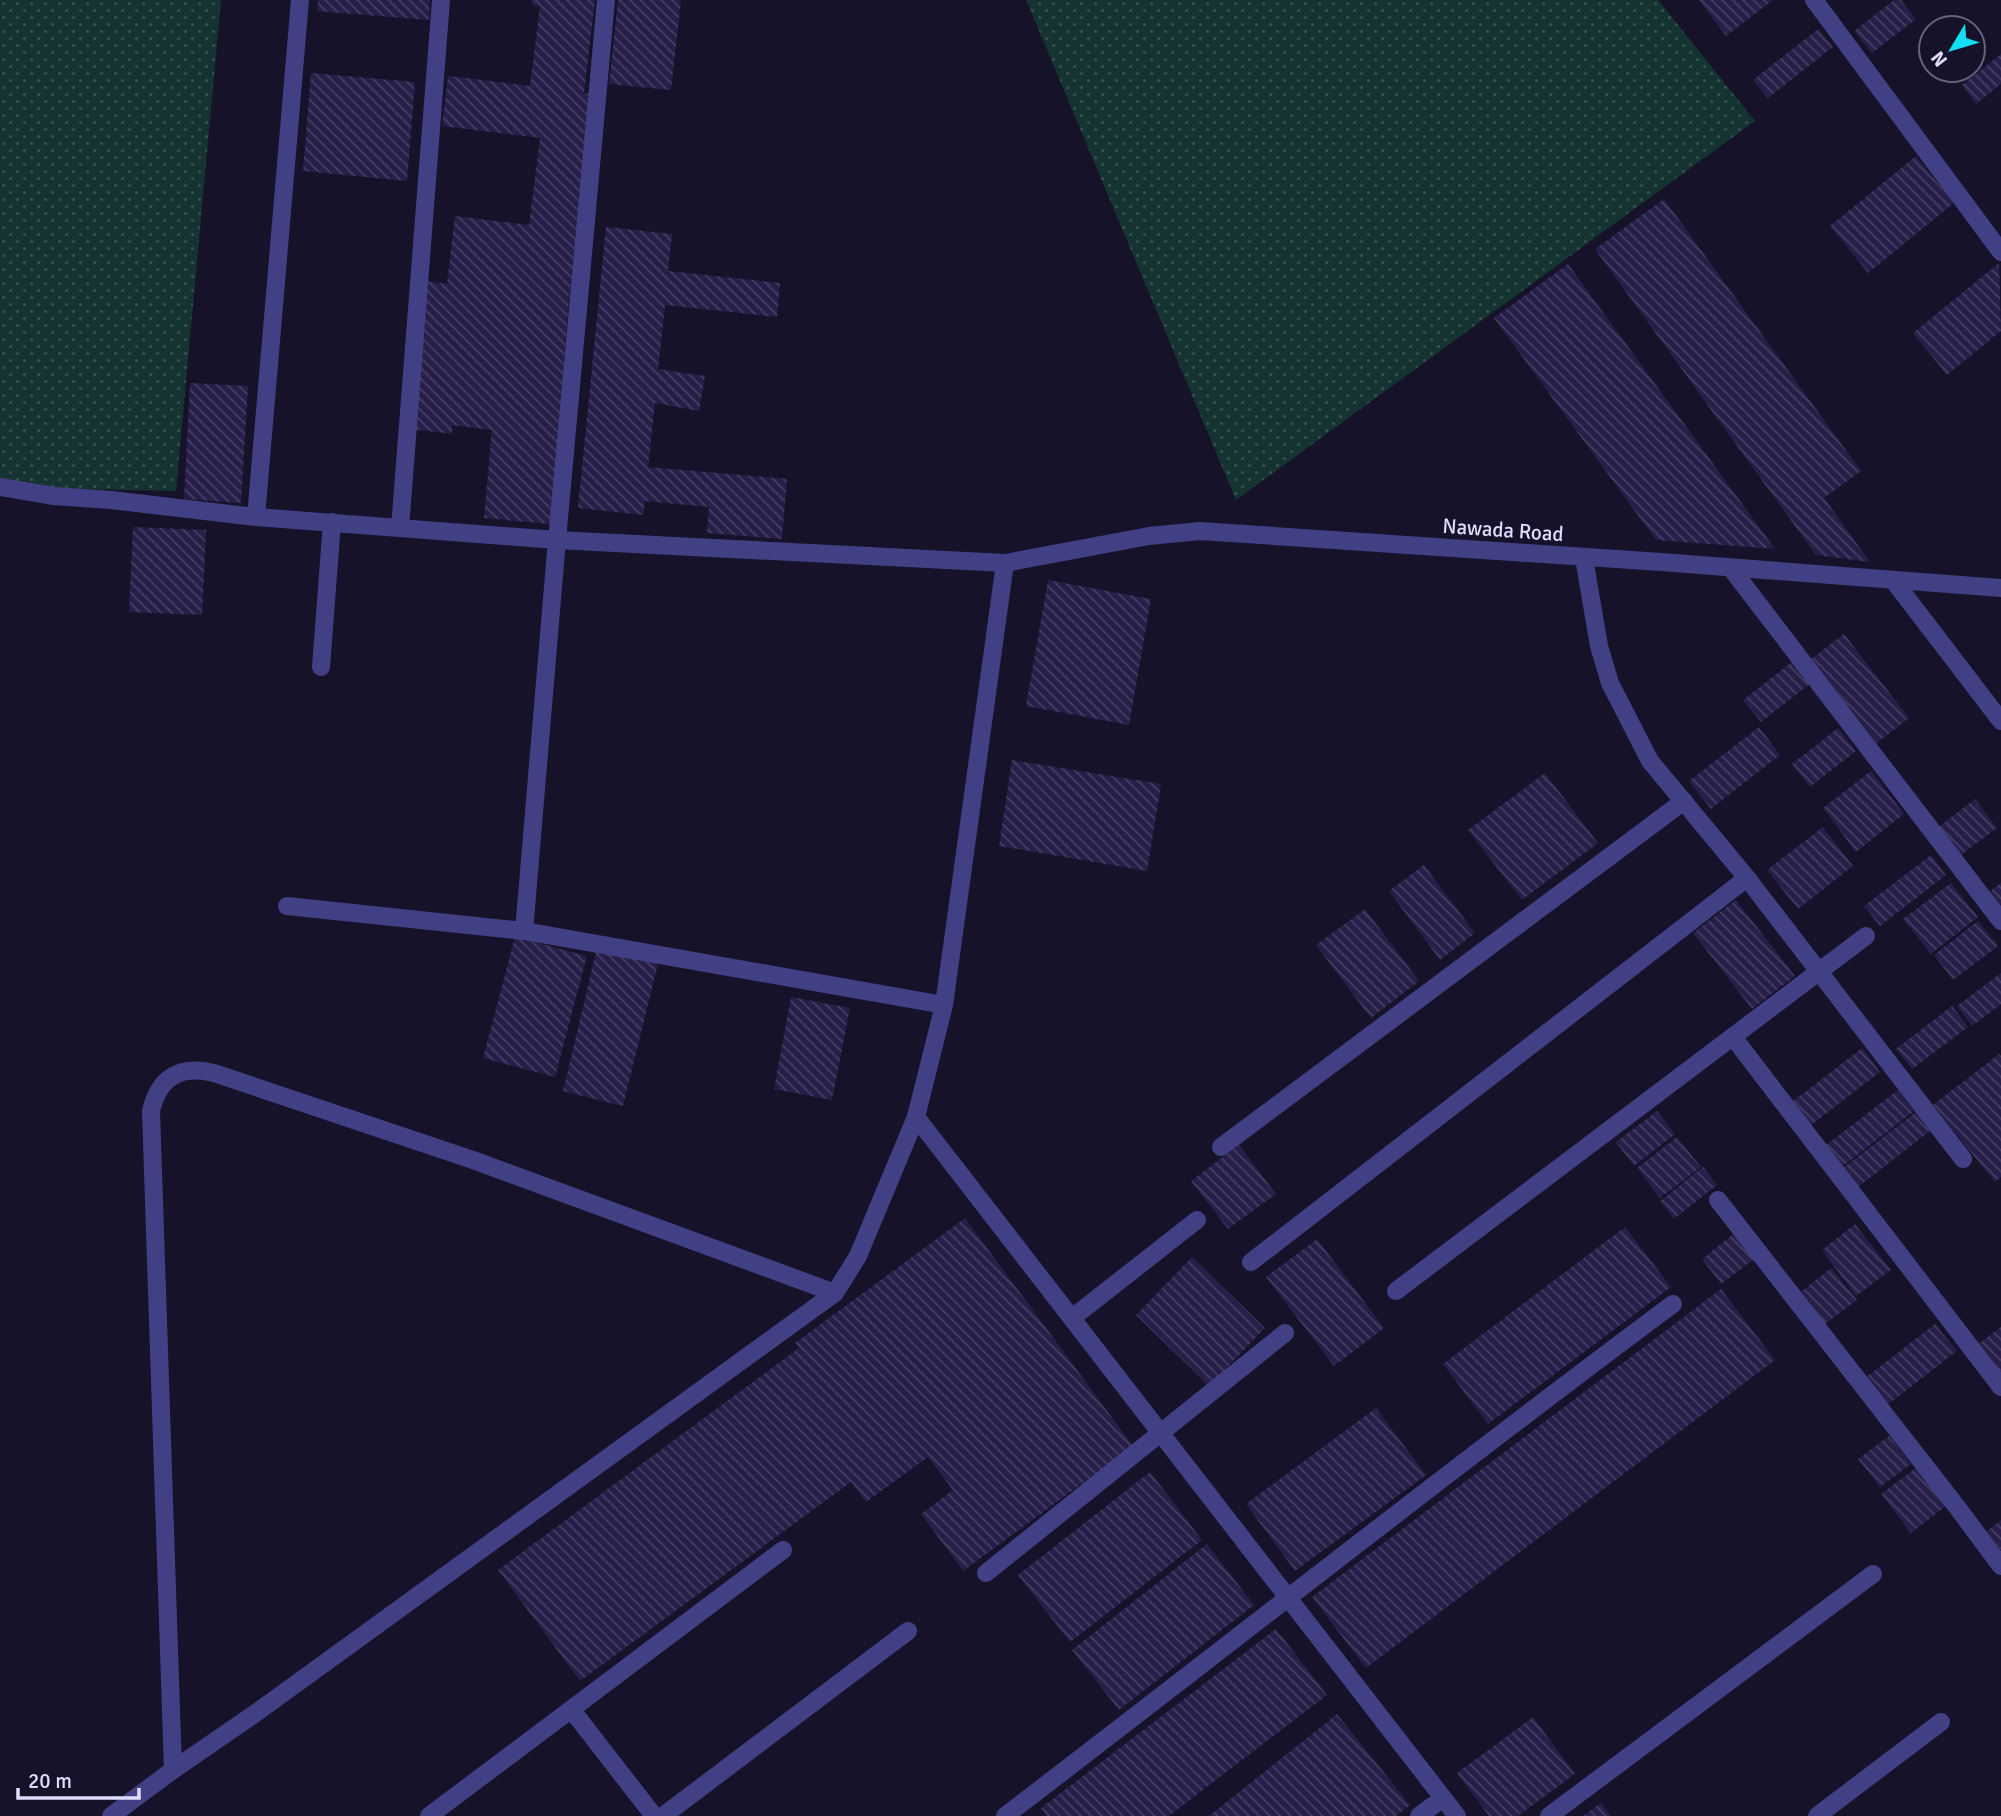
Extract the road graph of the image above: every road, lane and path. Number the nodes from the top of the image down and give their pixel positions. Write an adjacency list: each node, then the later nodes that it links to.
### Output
1 (300, 0): 7 (street)
2 (441, 0): 9 (street)
3 (606, 0): 10 (street)
4 (1814, 0): 5 (street)
5 (2001, 251)
6 (0, 487): 7 (street, Nawada Road)
7 (256, 517): 8 (street, Nawada Road)
8 (332, 522): 9 (street, Nawada Road); 16 (street)
9 (400, 528): 10 (street, Nawada Road)
10 (557, 540): 12 (street, Nawada Road); 22 (street)
11 (1584, 558): 12 (street, Nawada Road); 13 (street, Nawada Road); 18 (street)
12 (1005, 563): 25 (street)
13 (1730, 567): 14 (street, Nawada Road); 21 (street)
14 (1893, 580): 15 (street, Nawada Road); 17 (street)
15 (2001, 588)
16 (321, 667)
17 (2001, 721)
18 (1684, 801): 19 (street); 28 (street)
19 (1747, 878): 24 (street); 32 (street)
20 (287, 906): 22 (street)
21 (2001, 921)
22 (524, 931): 25 (street)
23 (1866, 936): 24 (street)
24 (1819, 972): 26 (street); 29 (street)
25 (944, 1004): 27 (street)
26 (1733, 1037): 33 (street); 38 (street)
27 (916, 1117): 34 (street); 36 (street)
28 (1221, 1147)
29 (1963, 1159)
30 (1718, 1200): 41 (street)
31 (1197, 1220): 36 (street)
32 (1251, 1262)
33 (1396, 1291)
34 (835, 1293): 48 (street); 48 (street)
35 (1674, 1304): 44 (street)
36 (1072, 1318): 39 (street)
37 (1285, 1333): 39 (street)
38 (2001, 1387)
39 (1160, 1433): 42 (street); 44 (street)
40 (783, 1550): 46 (street)
41 (2001, 1566)
42 (986, 1573)
43 (1873, 1574): 57 (street)
44 (1289, 1599): 49 (street); 54 (street)
45 (908, 1632): 53 (street)
46 (571, 1709): 51 (street); 52 (street)
47 (1941, 1723): 58 (street)
48 (173, 1770): 50 (street)
49 (1443, 1798): 55 (street); 56 (street)
50 (111, 1816)
51 (429, 1816)
52 (654, 1816)
53 (663, 1816)
54 (1005, 1816)
55 (1419, 1816)
56 (1457, 1816)
57 (1549, 1816)
58 (1817, 1816)

